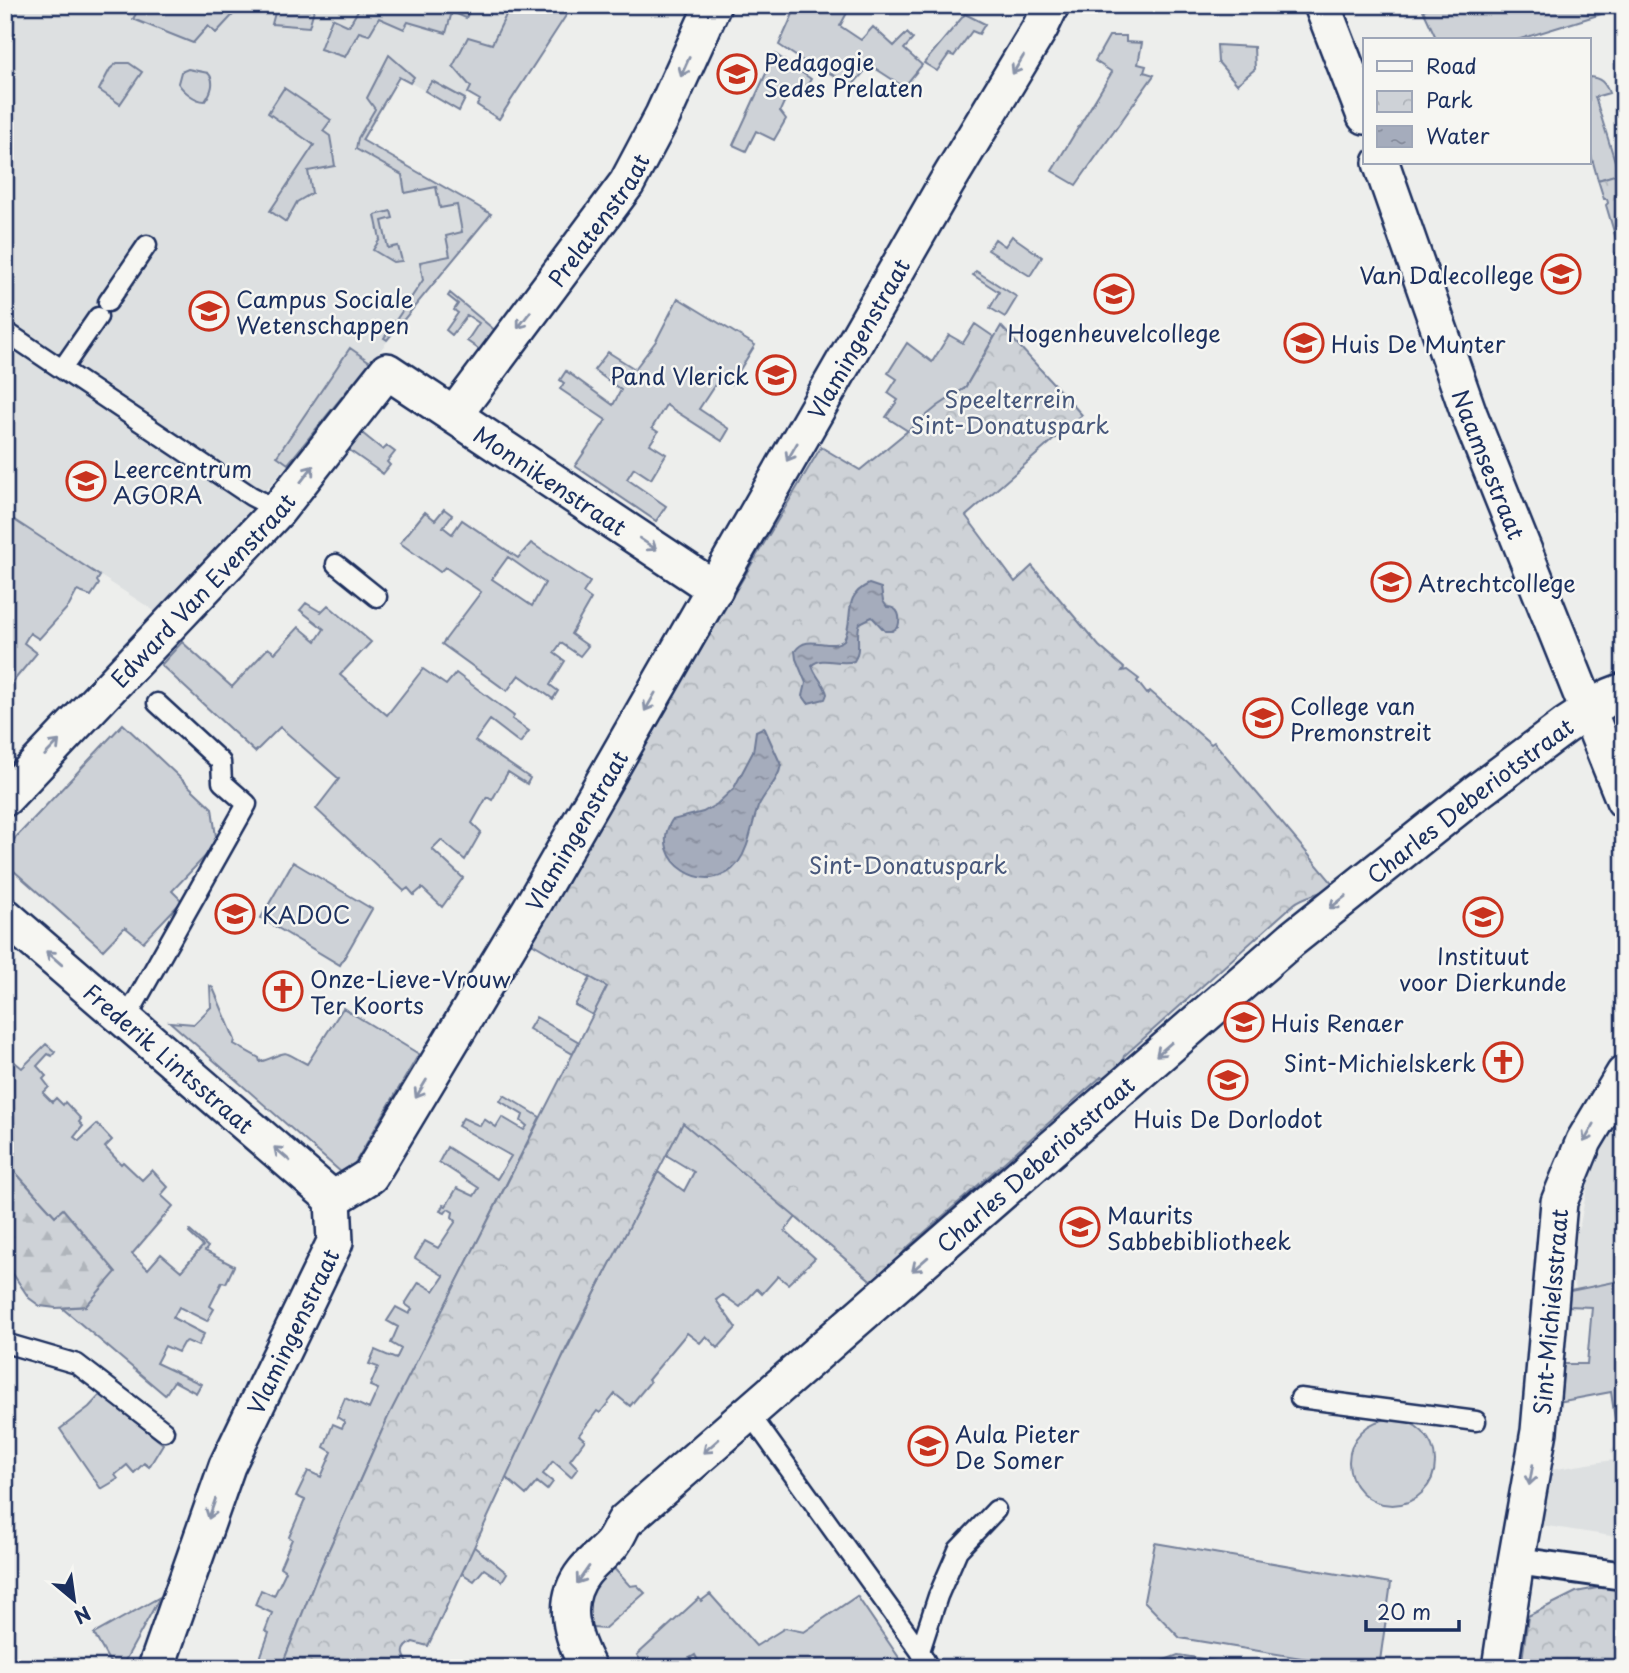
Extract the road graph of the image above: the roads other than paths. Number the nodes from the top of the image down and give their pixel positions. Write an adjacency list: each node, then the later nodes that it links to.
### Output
1 (713, 5): 10 (street, Prelatenstraat, one-way to 10)
2 (1051, 5): 13 (street, Vlamingenstraat, one-way to 13)
3 (1322, 5): 4 (street)
4 (1363, 111)
5 (1381, 164): 17 (street, Naamsestraat)
6 (147, 245): 8 (lane)
7 (5, 331): 8 (lane)
8 (62, 369): 11 (lane)
9 (387, 371): 10 (street, Monnikenstraat); 11 (street, Edward Van Evenstraat, one-way to 9)
10 (454, 415): 13 (street, Monnikenstraat, one-way to 13)
11 (280, 517): 18 (street, Edward Van Evenstraat, one-way to 11)
12 (336, 564): 14 (lane)
13 (715, 589): 23 (street, Vlamingenstraat, one-way to 23)
14 (377, 597)
15 (1624, 691): 17 (street, Charles Deberiotstraat)
16 (158, 703): 21 (lane)
17 (1586, 711): 19 (street, Naamsestraat); 26 (street, Charles Deberiotstraat, one-way to 26)
18 (5, 797)
19 (1624, 800)
20 (5, 916): 21 (street, Frederik Lintsstraat, one-way to 20)
21 (126, 1019): 23 (street, Frederik Lintsstraat, one-way to 21)
22 (1624, 1074): 30 (street, Sint-Michielsstraat, one-way to 30)
23 (333, 1199): 33 (street, Vlamingenstraat, one-way to 33)
24 (5, 1343): 28 (lane)
25 (1300, 1398): 27 (lane)
26 (749, 1413): 32 (lane); 34 (street, Charles Deberiotstraat, one-way to 34)
27 (1476, 1420)
28 (164, 1431)
29 (996, 1510): 32 (lane)
30 (1516, 1561): 31 (street); 36 (street, Sint-Michielsstraat)
31 (1624, 1576)
32 (920, 1651): 35 (lane)
33 (156, 1668)
34 (588, 1668)
35 (929, 1668)
36 (1500, 1668)

